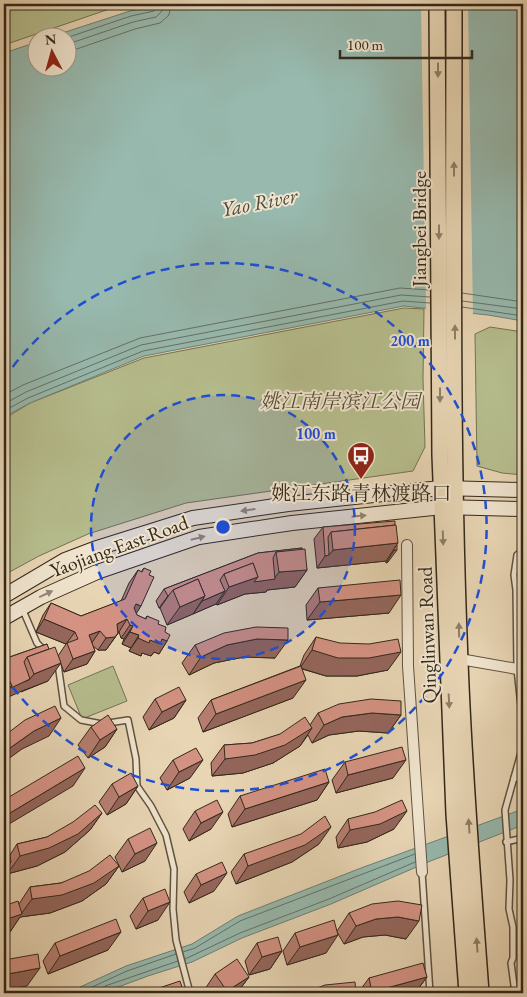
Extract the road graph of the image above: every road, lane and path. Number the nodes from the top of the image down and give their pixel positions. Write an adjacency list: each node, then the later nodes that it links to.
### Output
1 (437, 4): 4 (main road, Jiangbei Bridge, one-way to 4)
2 (454, 4): 3 (main road, Jiangbei Bridge, one-way to 2)
3 (455, 450): 5 (main road, Qinglinwan Road)
4 (440, 455): 5 (main road, Qinglinwan Road)
5 (448, 488): 6 (main road, Yaojiang East Road); 7 (main road, Qinglinwan Road); 11 (main road, Yaojiang East Road, one-way to 11)
6 (523, 490)
7 (449, 507): 8 (main road, Yaojiang East Road); 12 (main road, Yaojiang East Road, one-way to 7); 14 (main road, Qinglinwan Road, one-way to 7); 20 (main road, Qinglinwan Road, one-way to 20)
8 (523, 509)
9 (407, 544): 21 (street)
10 (523, 550): 15 (lane)
11 (4, 596)
12 (22, 608): 13 (main road, Yaojiang East Road); 22 (lane)
13 (4, 618)
14 (460, 659): 15 (street); 20 (main road, Qinglinwan Road, one-way to 14)
15 (517, 669): 16 (lane)
16 (514, 778): 17 (lane); 19 (lane)
17 (523, 779)
18 (523, 838): 19 (lane)
19 (506, 840): 26 (lane)
20 (464, 852): 24 (main road); 25 (main road, one-way to 20)
21 (422, 872): 23 (lane)
22 (190, 993)
23 (430, 993)
24 (467, 993)
25 (481, 993)
26 (515, 993)

